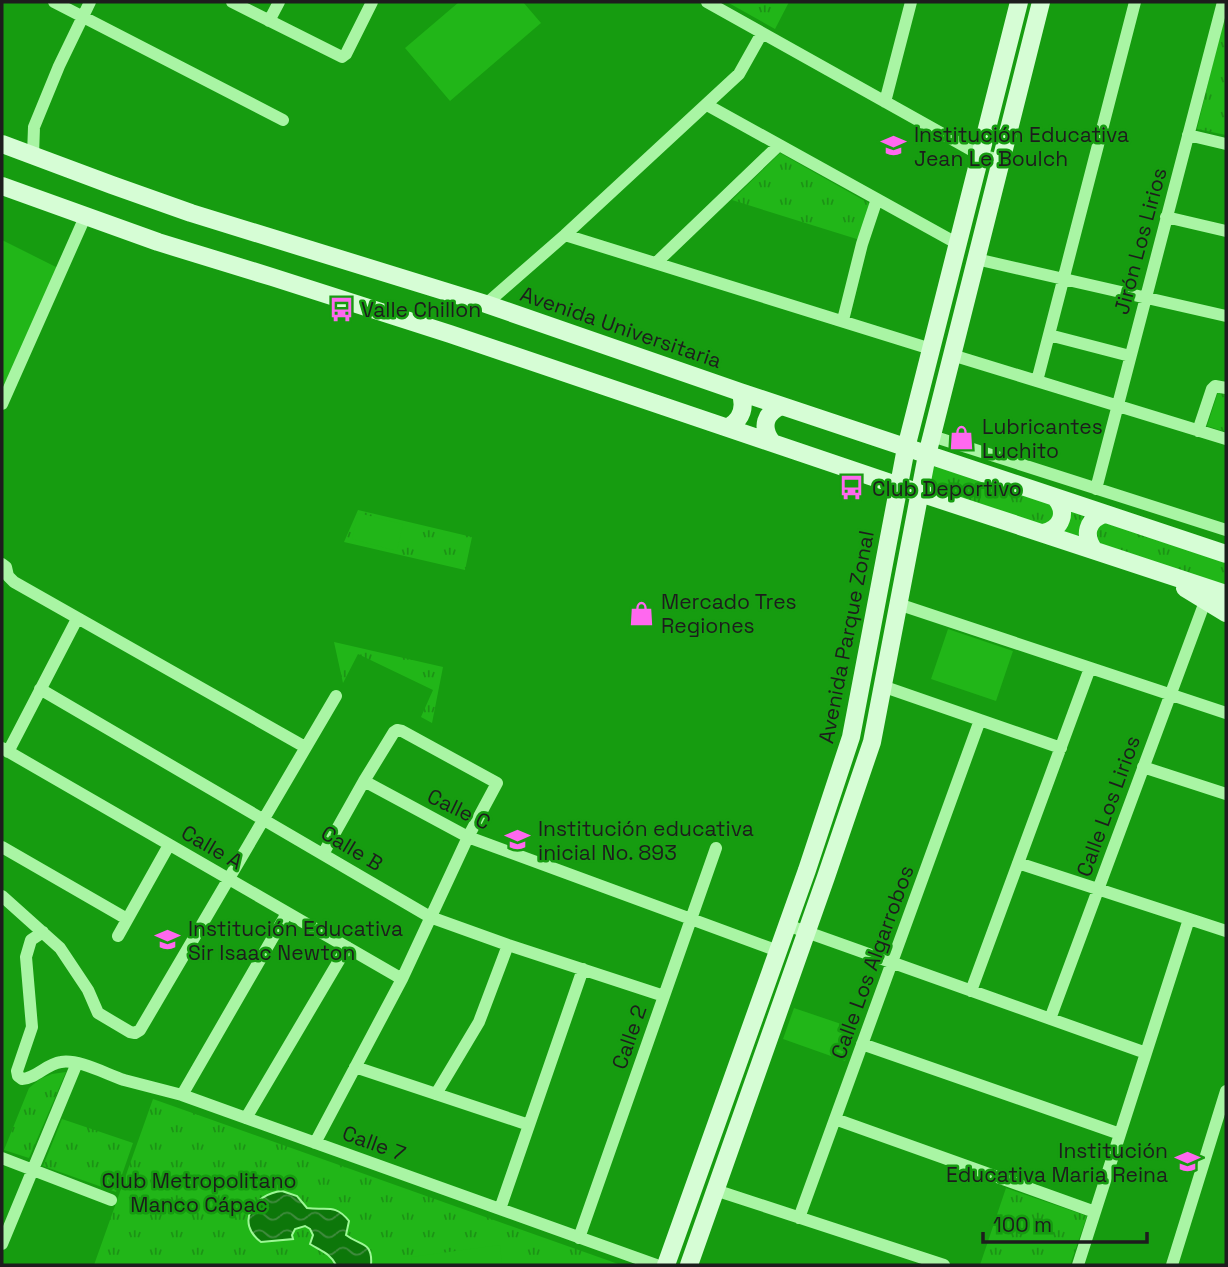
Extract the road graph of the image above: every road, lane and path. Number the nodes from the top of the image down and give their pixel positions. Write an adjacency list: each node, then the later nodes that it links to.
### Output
1 (54, 2): 12 (street)
2 (90, 2): 12 (street)
3 (232, 2): 13 (street)
4 (279, 2): 13 (street)
5 (372, 2): 13 (street)
6 (707, 2): 14 (street)
7 (911, 2): 15 (street)
8 (1019, 2): 23 (main road, Avenida Parque Zonal)
9 (1041, 2): 24 (main road, Avenida Parque Zonal)
10 (1135, 2): 34 (street)
11 (1223, 2): 18 (street, Jirón Los Lirios)
12 (82, 17): 17 (street); 22 (street)
13 (269, 21)
14 (762, 33): 15 (street); 16 (street)
15 (885, 102): 23 (street)
16 (707, 105): 20 (street); 30 (street)
17 (282, 120)
18 (1188, 135): 19 (street); 28 (street, Jirón Los Lirios)
19 (1226, 144)
20 (779, 145): 26 (street); 33 (street)
21 (4, 146): 22 (main road, Avenida Universitaria)
22 (33, 155): 36 (main road, Avenida Universitaria)
23 (981, 155): 24 (street); 31 (main road, Avenida Parque Zonal)
24 (1001, 160): 32 (main road, Avenida Parque Zonal)
25 (2, 186): 27 (main road)
26 (877, 199): 31 (street); 38 (street)
27 (85, 217): 46 (street); 49 (main road)
28 (1166, 217): 29 (street); 35 (street, Jirón Los Lirios)
29 (1226, 231)
30 (565, 235): 33 (street); 36 (street)
31 (958, 244): 40 (main road, Avenida Parque Zonal)
32 (976, 259): 34 (street); 41 (main road, Avenida Parque Zonal)
33 (657, 262): 38 (street)
34 (1063, 278): 35 (street); 39 (street)
35 (1146, 297): 37 (street); 42 (street, Jirón Los Lirios)
36 (486, 304): 45 (main road, Avenida Universitaria)
37 (1226, 316)
38 (843, 320): 40 (street)
39 (1049, 335): 42 (street); 43 (street)
40 (931, 349): 54 (main road, Avenida Parque Zonal)
41 (952, 355): 43 (street); 51 (main road, Avenida Parque Zonal)
42 (1130, 356): 48 (street, Jirón Los Lirios)
43 (1037, 382): 48 (street)
44 (1223, 387): 50 (street)
45 (740, 392): 47 (main road, Avenida Universitaria); 49 (main road)
46 (2, 404)
47 (781, 406): 53 (main road); 54 (main road, Avenida Universitaria)
48 (1117, 406): 50 (street); 57 (street, Jirón Los Lirios)
49 (729, 427): 53 (main road)
50 (1198, 431): 52 (street)
51 (932, 436): 55 (main road, Avenida Parque Zonal); 57 (street)
52 (1226, 439)
53 (771, 441): 56 (main road)
54 (906, 448): 55 (main road, Avenida Universitaria); 56 (main road, Avenida Parque Zonal)
55 (927, 455): 58 (main road, Avenida Parque Zonal); 59 (main road, Avenida Universitaria)
56 (899, 486): 58 (main road); 100 (main road, Avenida Parque Zonal)
57 (1096, 489): 61 (street)
58 (920, 493): 62 (main road); 68 (main road, Avenida Parque Zonal)
59 (1055, 497): 60 (main road, Avenida Universitaria); 62 (main road)
60 (1104, 514): 63 (main road); 64 (main road, Avenida Universitaria)
61 (1226, 530)
62 (1042, 533): 63 (main road)
63 (1094, 550): 66 (main road)
64 (1226, 554)
65 (3, 568): 71 (street)
66 (1158, 571): 67 (main road); 70 (main road)
67 (1226, 594)
68 (898, 604): 72 (street); 73 (main road, Avenida Parque Zonal)
69 (1203, 607): 75 (street, Calle Los Lirios)
70 (1226, 613)
71 (77, 619): 74 (street); 79 (street)
72 (1090, 668): 75 (street); 80 (street)
73 (882, 686): 78 (street); 103 (main road, Avenida Parque Zonal)
74 (40, 689): 81 (street); 85 (street, Calle B)
75 (1170, 694): 77 (street); 82 (street, Calle Los Lirios)
76 (336, 696): 79 (street)
77 (1226, 713)
78 (980, 720): 80 (street); 108 (street, Calle Los Algarrobos)
79 (305, 747): 85 (street)
80 (1061, 748): 91 (street)
81 (5, 750): 87 (street, Calle A)
82 (1143, 767): 84 (street); 93 (street, Calle Los Lirios)
83 (364, 781): 86 (street, Calle C); 86 (street); 90 (street)
84 (1226, 794)
85 (263, 818): 90 (street, Calle B); 92 (street)
86 (468, 837): 96 (street); 98 (street, Calle C)
87 (169, 845): 92 (street, Calle A); 97 (street)
88 (2, 847): 97 (street)
89 (716, 848): 98 (street, Calle 2)
90 (323, 854): 96 (street, Calle B)
91 (1018, 863): 93 (street); 111 (street)
92 (228, 878): 95 (street, Calle A); 102 (street)
93 (1098, 889): 99 (street); 113 (street, Calle Los Lirios)
94 (2, 896): 102 (street)
95 (287, 913): 106 (street, Calle A); 120 (street)
96 (430, 917): 105 (street, Calle B); 110 (street)
97 (127, 919): 104 (street)
98 (691, 919): 107 (street, Calle C); 112 (street, Calle 2)
99 (1189, 919): 101 (street); 115 (street)
100 (787, 925): 103 (street); 107 (main road, Avenida Parque Zonal)
101 (1226, 931)
102 (43, 932): 116 (street)
103 (807, 933): 108 (street); 128 (main road, Avenida Parque Zonal)
104 (118, 936)
105 (508, 945): 109 (street, Calle B); 119 (street)
106 (347, 947): 110 (street, Calle A); 121 (street)
107 (778, 951): 136 (main road, Avenida Parque Zonal)
108 (892, 963): 111 (street); 114 (street, Calle Los Algarrobos)
109 (583, 969): 112 (street, Calle B); 123 (street)
110 (402, 979): 117 (street)
111 (971, 991): 113 (street)
112 (664, 996): 133 (street, Calle 2)
113 (1050, 1019): 115 (street)
114 (862, 1044): 122 (street, Calle Los Algarrobos); 124 (street)
115 (1146, 1053): 124 (street)
116 (77, 1063): 120 (street, Calle 7); 127 (street)
117 (355, 1067): 119 (street); 125 (street)
118 (1226, 1091): 140 (street)
119 (436, 1094): 123 (street)
120 (182, 1095): 121 (street, Calle 7)
121 (246, 1118): 125 (street, Calle 7)
122 (835, 1119): 131 (street); 132 (street, Calle Los Algarrobos)
123 (529, 1125): 130 (street)
124 (1120, 1134): 131 (street)
125 (315, 1143): 130 (street, Calle 7)
126 (2, 1158): 127 (street)
127 (32, 1170): 129 (street); 134 (street)
128 (715, 1190): 132 (street); 137 (main road, Avenida Parque Zonal)
129 (111, 1200)
130 (500, 1209): 133 (street, Calle 7)
131 (1095, 1212): 139 (street)
132 (799, 1218): 138 (street)
133 (579, 1238): 135 (street, Calle 7)
134 (2, 1244)
135 (656, 1265)
136 (666, 1265)
137 (689, 1265)
138 (944, 1265)
139 (1078, 1265)
140 (1172, 1265)

